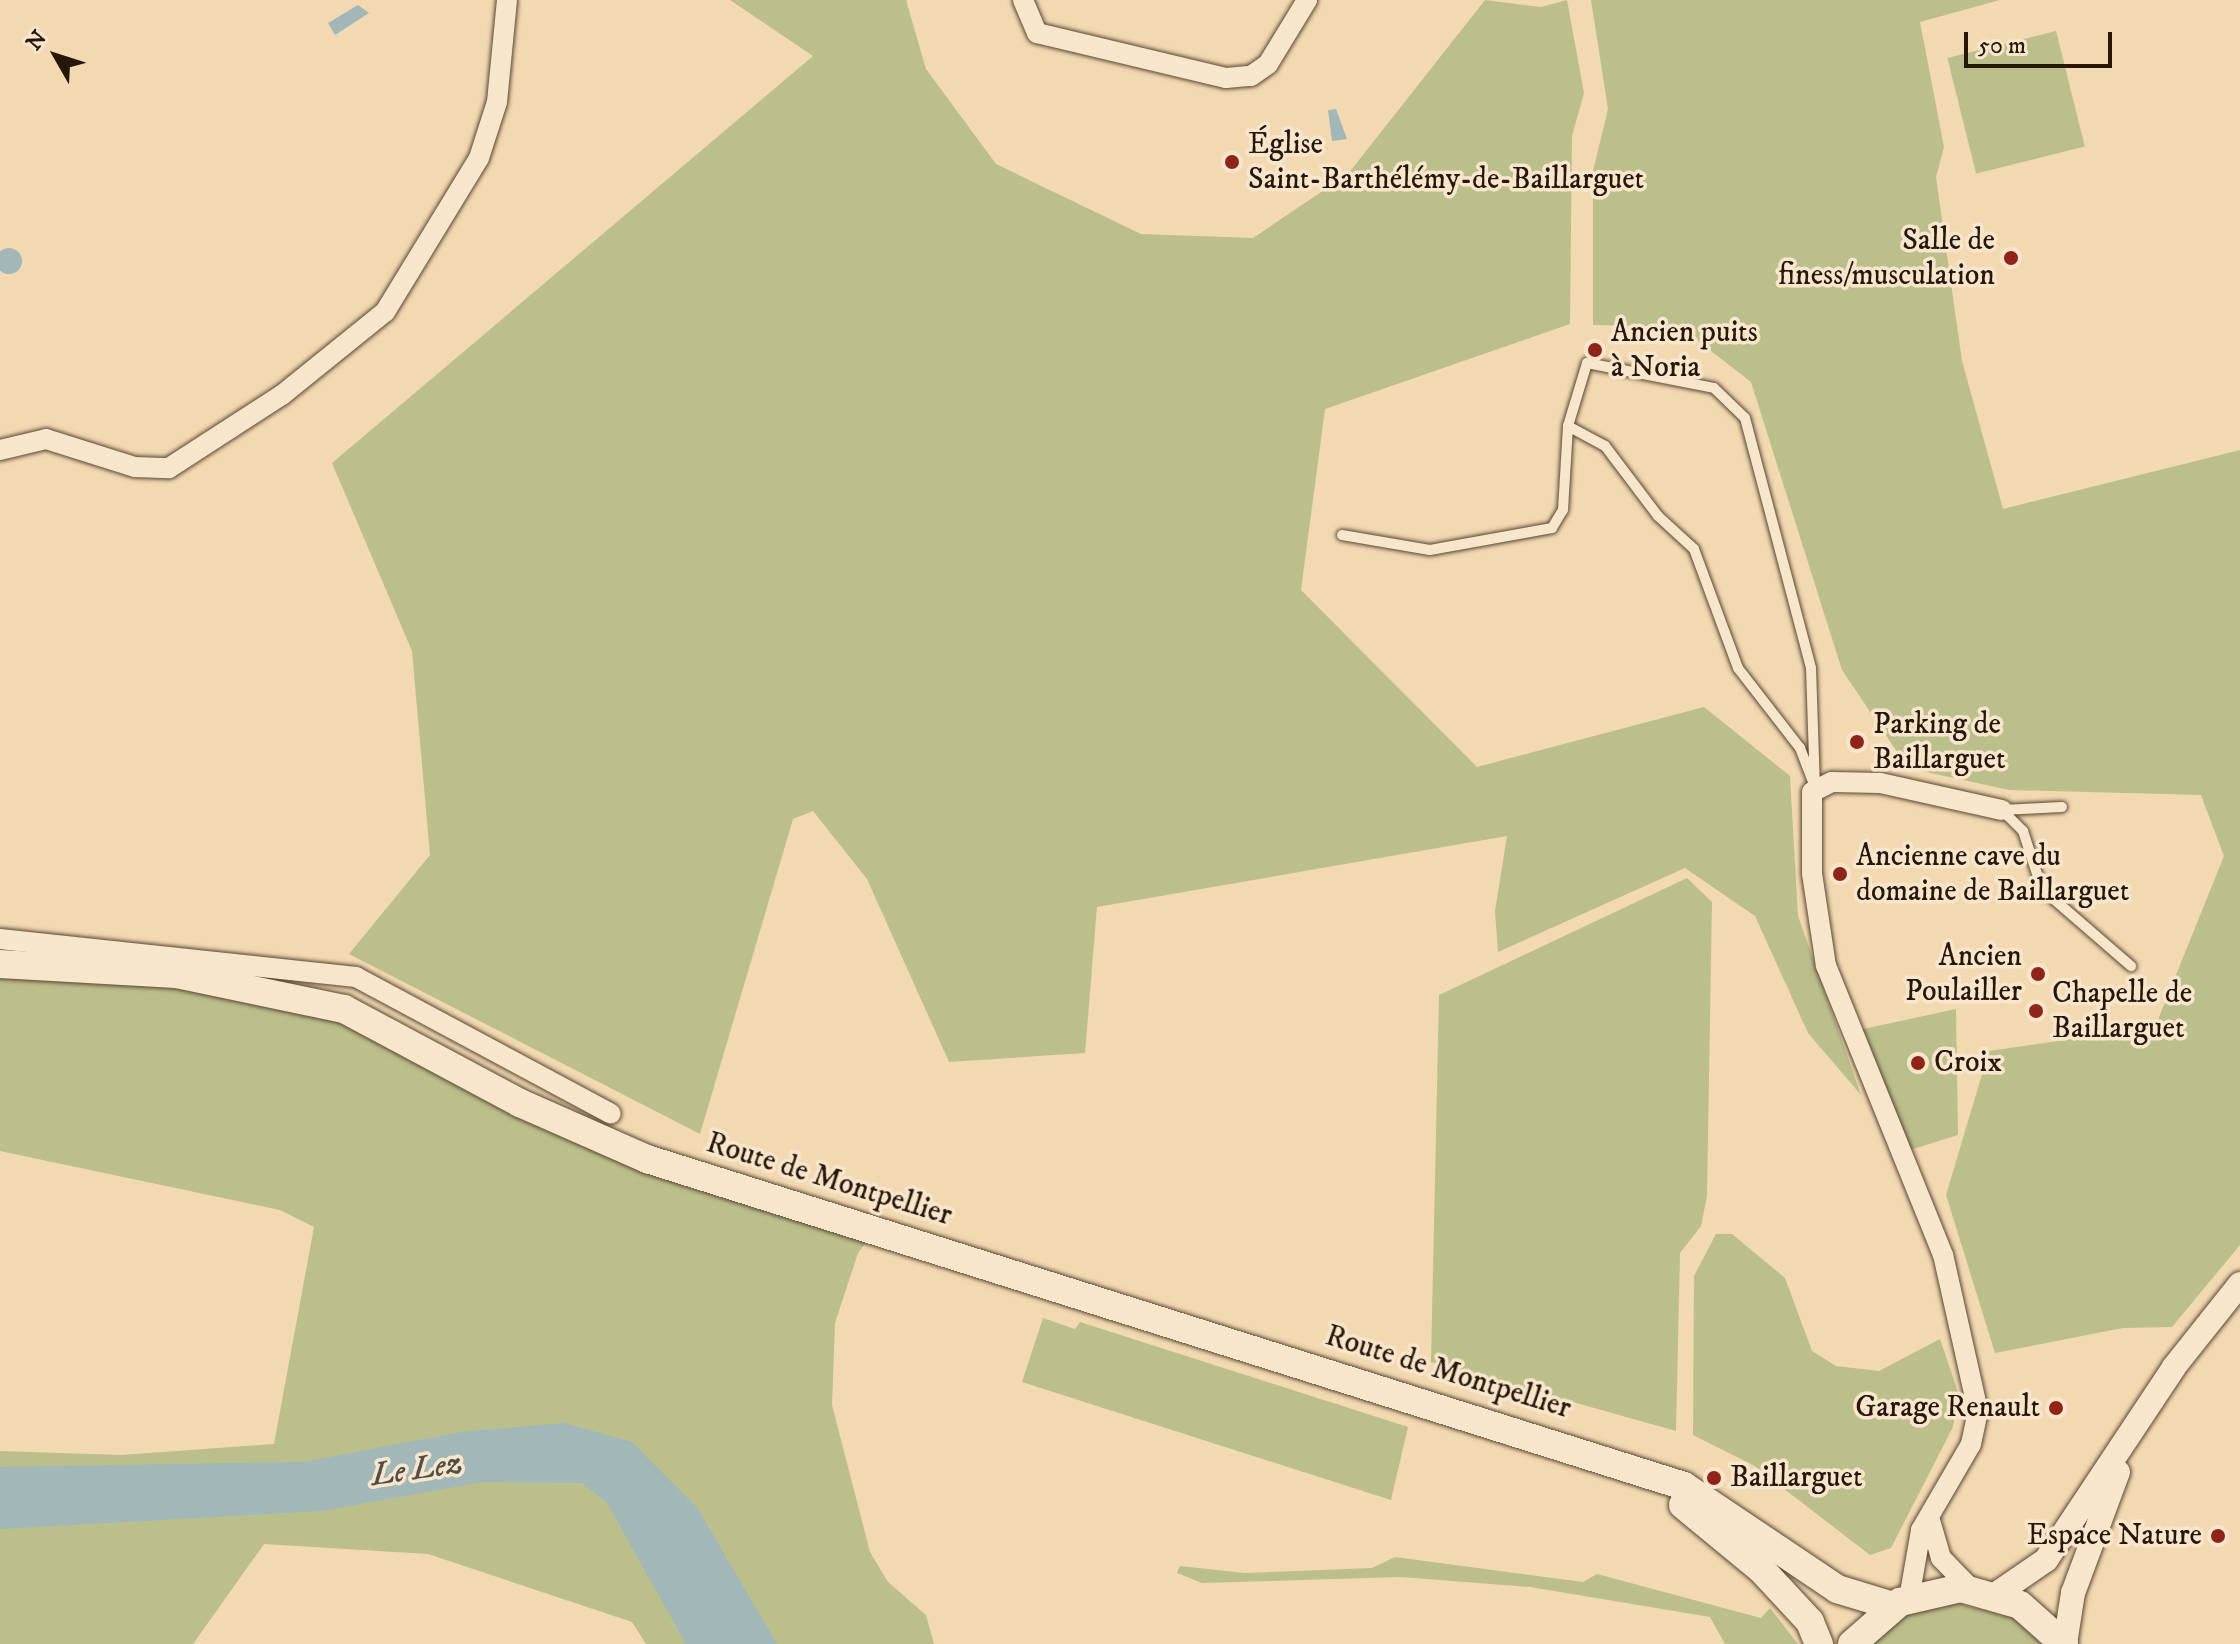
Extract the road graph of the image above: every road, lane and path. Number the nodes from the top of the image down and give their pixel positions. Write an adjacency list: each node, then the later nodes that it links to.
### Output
1 (507, 0): 5 (street)
2 (1023, 0): 3 (street)
3 (1307, 0)
4 (1568, 426): 6 (lane); 7 (lane); 7 (lane)
5 (0, 450)
6 (1342, 535)
7 (1815, 787): 9 (street); 17 (street)
8 (2062, 807): 9 (lane)
9 (2002, 810): 12 (lane)
10 (0, 939): 13 (street)
11 (0, 964): 16 (main road, Route de Montpellier)
12 (2131, 966)
13 (611, 1114)
14 (2240, 1284): 15 (street)
15 (2128, 1444): 18 (street); 22 (street)
16 (1646, 1473): 19 (main road, Route de Montpellier); 20 (main road, Route de Montpellier)
17 (1928, 1513): 18 (street); 19 (street)
18 (1984, 1592): 19 (main road); 22 (main road)
19 (1901, 1602): 21 (main road)
20 (1819, 1644)
21 (1852, 1644)
22 (2064, 1644)

